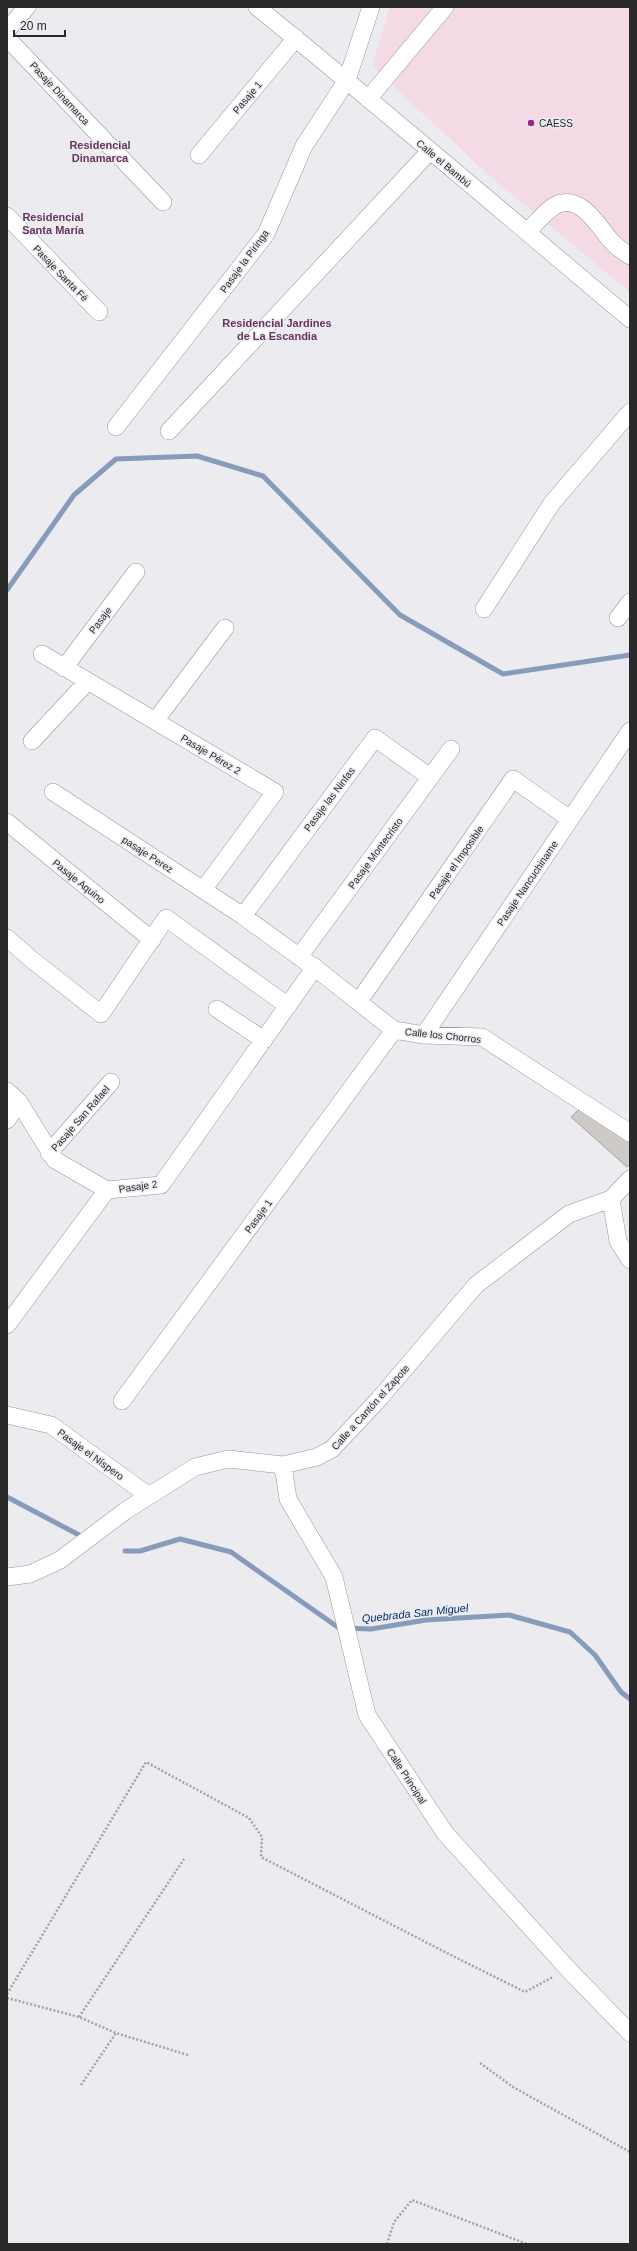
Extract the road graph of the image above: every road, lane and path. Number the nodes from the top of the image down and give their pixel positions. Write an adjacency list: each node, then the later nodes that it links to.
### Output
1 (27, 7): 5 (street)
2 (258, 7): 7 (street, Calle el Bambú)
3 (371, 7): 8 (street, Pasaje la Piringa)
4 (446, 7): 9 (street)
5 (7, 30)
6 (7, 38): 12 (street, Pasaje Dinamarca)
7 (296, 38): 8 (street, Calle el Bambú); 11 (street, Pasaje 1)
8 (347, 80): 9 (street, Calle el Bambú); 19 (street, Pasaje la Piringa)
9 (368, 99): 10 (street, Calle el Bambú)
10 (430, 152): 14 (street, Calle el Bambú); 20 (street)
11 (199, 155)
12 (163, 202)
13 (7, 216): 16 (street, Pasaje Santa Fé)
14 (527, 232): 15 (street); 17 (street, Calle el Bambú)
15 (630, 256)
16 (99, 312)
17 (630, 319)
18 (630, 412): 23 (street)
19 (116, 427)
20 (170, 431)
21 (136, 572): 27 (street, Pasaje)
22 (630, 602): 24 (street)
23 (484, 609)
24 (618, 618)
25 (225, 628): 29 (street)
26 (42, 654): 27 (street, Pasaje Pérez 2)
27 (64, 668): 28 (street, Pasaje Pérez 2)
28 (87, 682): 29 (street, Pasaje Pérez 2); 31 (street)
29 (155, 722): 37 (street, Pasaje Pérez 2)
30 (630, 731): 35 (street, Pasaje Nancuchiname)
31 (32, 741)
32 (451, 749): 33 (street, Pasaje Montecristo)
33 (430, 777): 38 (street, Pasaje las Ninfas); 41 (street, Pasaje Montecristo)
34 (53, 792): 37 (street, pasaje Perez)
35 (570, 819): 43 (street, Pasaje el Imposible); 47 (street, Pasaje Nancuchiname)
36 (7, 822): 40 (street, Pasaje Aquino)
37 (203, 890): 38 (street, pasaje Perez)
38 (243, 916): 41 (street, Calle los Chorros)
39 (7, 938): 40 (street)
40 (152, 940): 44 (street)
41 (299, 957): 42 (street, Calle los Chorros)
42 (315, 967): 43 (street, Calle los Chorros); 44 (street, Pasaje 2)
43 (359, 1001): 46 (street, Calle los Chorros)
44 (288, 1006): 48 (street, Pasaje 2)
45 (217, 1009): 48 (street)
46 (394, 1030): 47 (street, Calle los Chorros); 59 (street, Pasaje 1)
47 (424, 1035): 52 (street, Calle los Chorros)
48 (264, 1040): 55 (street, Pasaje 2)
49 (111, 1082): 53 (street, Pasaje San Rafael)
50 (13, 1097): 51 (street); 53 (street)
51 (7, 1120)
52 (630, 1133)
53 (49, 1153): 55 (street)
54 (630, 1179): 56 (street)
55 (107, 1190): 58 (street, Pasaje 2)
56 (611, 1199): 57 (street); 61 (street, Calle a Cantón el Zapote)
57 (630, 1260)
58 (7, 1325)
59 (122, 1401)
60 (7, 1415): 62 (street, Pasaje el Níspero)
61 (283, 1465): 62 (street, Calle a Cantón el Zapote); 65 (street, Calle Principal)
62 (149, 1496): 63 (street, Calle a Cantón el Zapote)
63 (7, 1577)
64 (184, 1859): 68 (path)
65 (568, 1969): 66 (path); 70 (street, Calle Principal)
66 (7, 1994)
67 (7, 1998): 68 (path)
68 (79, 2017): 69 (path)
69 (116, 2033): 71 (path); 73 (path)
70 (630, 2033)
71 (188, 2055)
72 (480, 2063): 74 (path)
73 (80, 2085)
74 (630, 2152)
75 (387, 2244): 76 (path)
76 (527, 2244)

